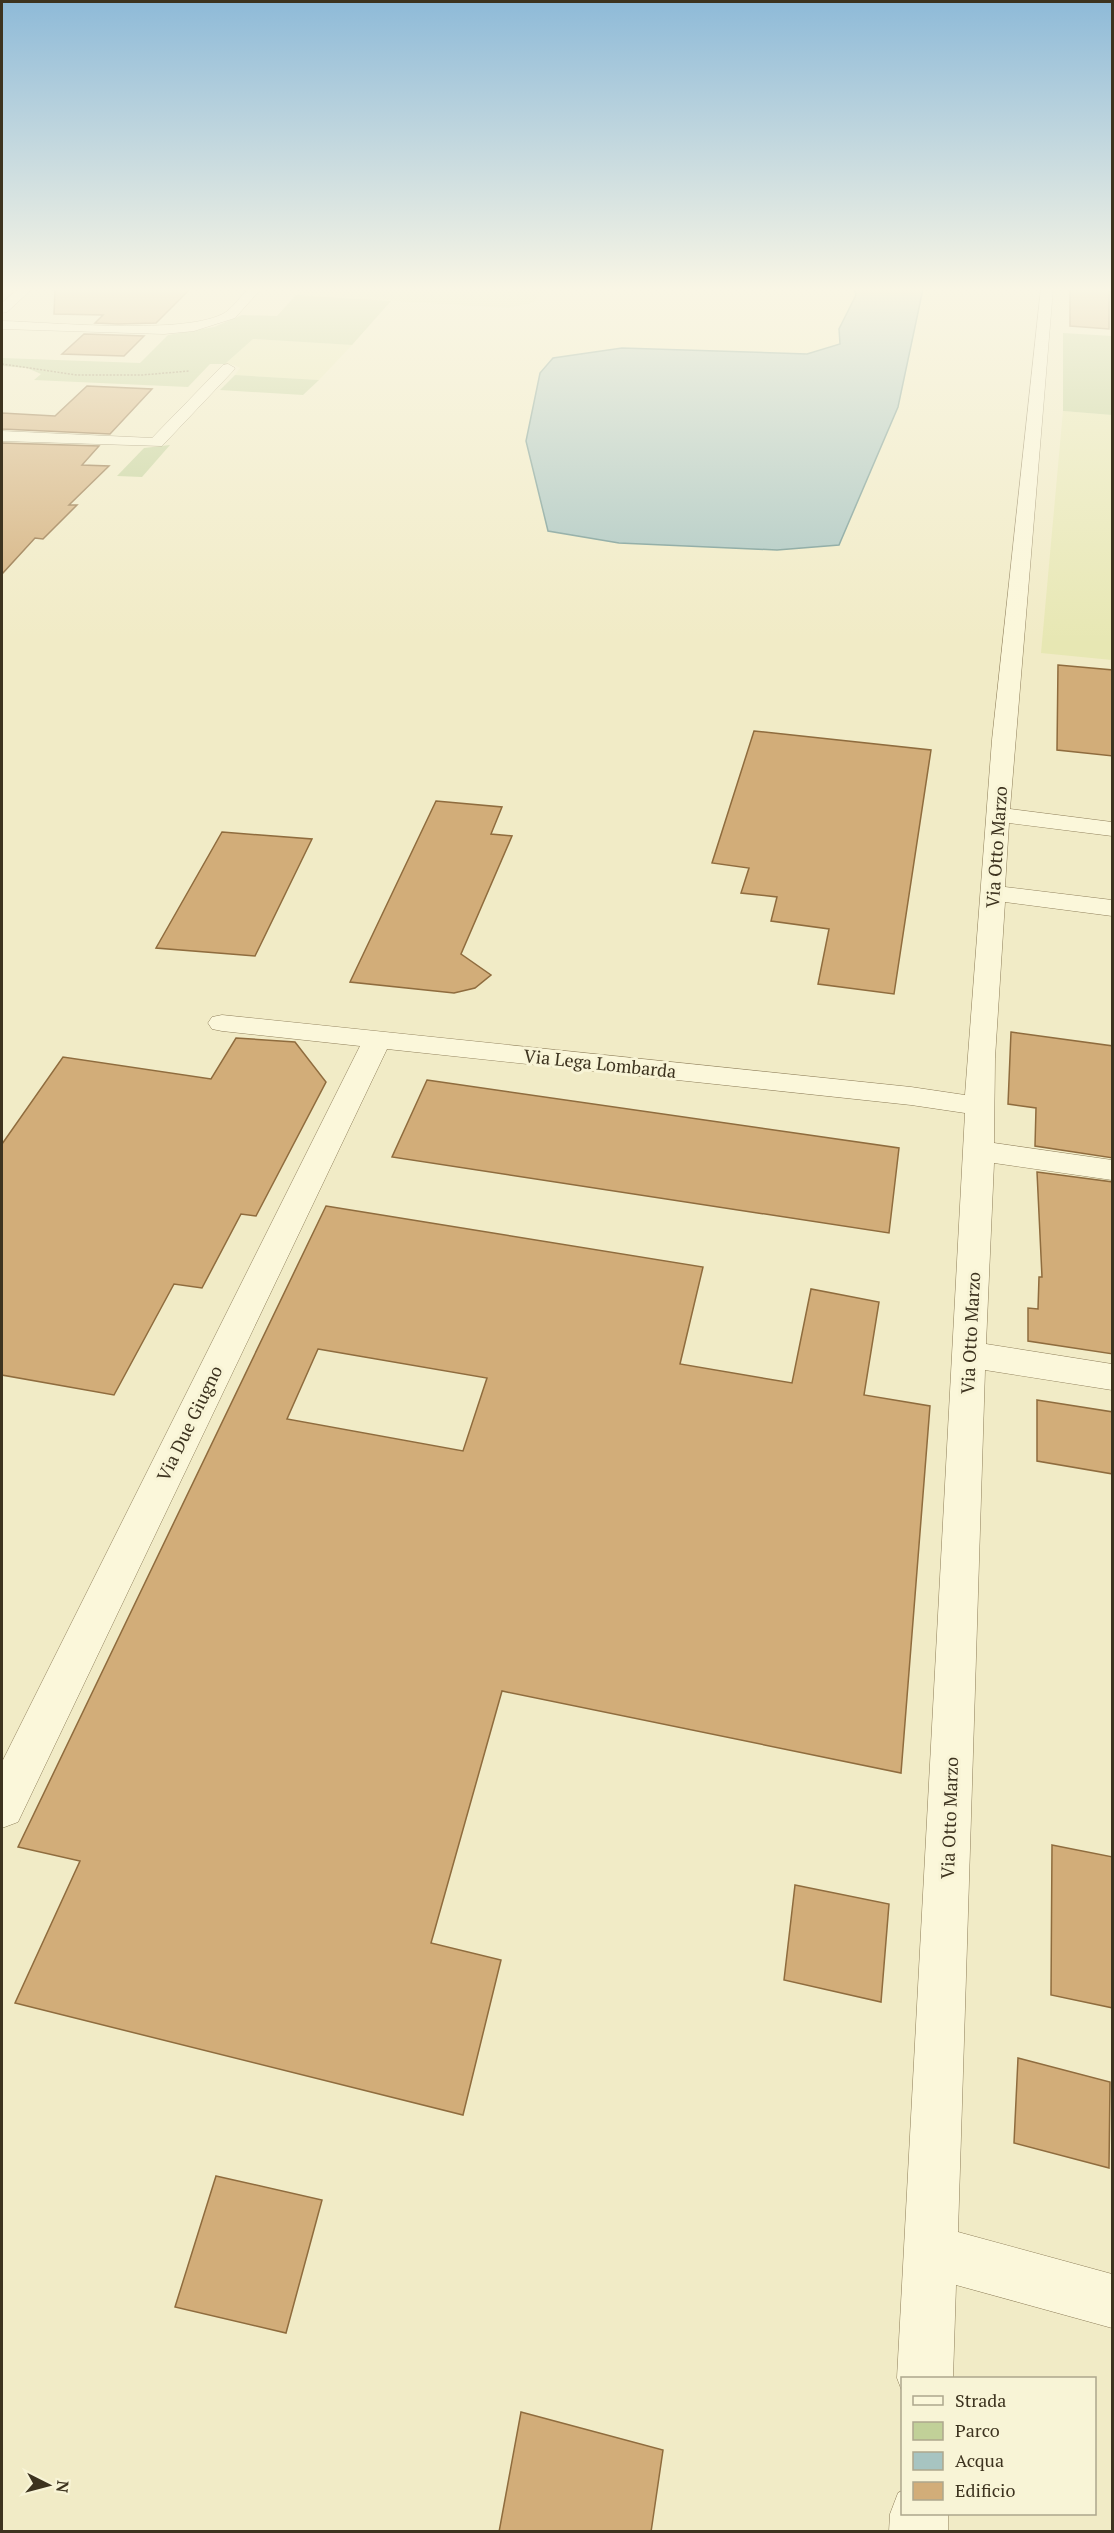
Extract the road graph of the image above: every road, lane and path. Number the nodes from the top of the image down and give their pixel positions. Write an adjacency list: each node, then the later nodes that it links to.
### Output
1 (190, 407): 3 (street)
2 (1035, 407): 4 (street, Via Otto Marzo)
3 (2, 436)
4 (999, 815): 5 (street); 6 (street, Via Otto Marzo)
5 (1113, 829)
6 (993, 893): 7 (street); 10 (street, Via Otto Marzo)
7 (1113, 908)
8 (222, 1023): 9 (street, Via Lega Lombarda)
9 (377, 1040): 10 (street, Via Lega Lombarda); 15 (street, Via Due Giugno)
10 (979, 1106): 11 (street, Via Otto Marzo)
11 (978, 1151): 12 (street); 13 (street, Via Otto Marzo)
12 (1113, 1170)
13 (968, 1354): 14 (street); 16 (street, Via Otto Marzo)
14 (1113, 1377)
15 (2, 1807)
16 (930, 2252): 17 (street); 18 (street, Via Otto Marzo)
17 (1113, 2301)
18 (925, 2377)
19 (919, 2515): 20 (street)
20 (918, 2532)

